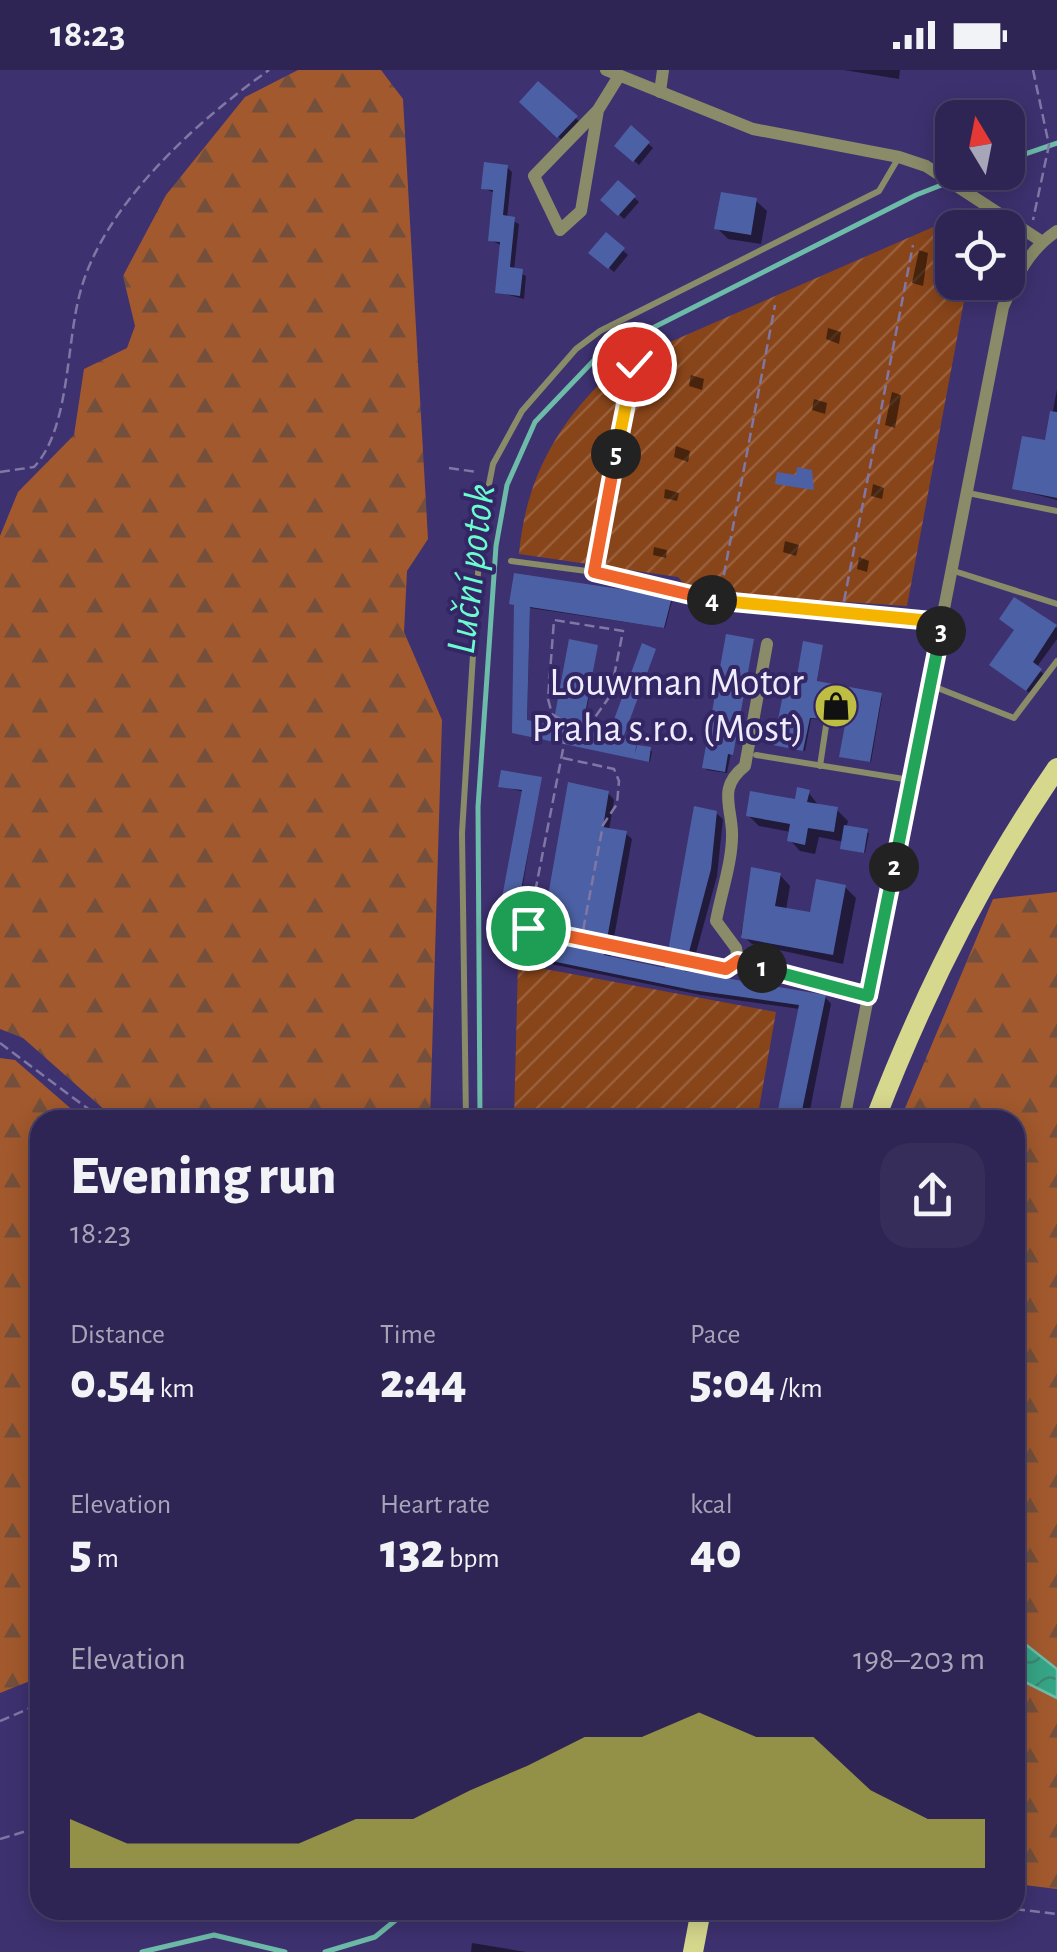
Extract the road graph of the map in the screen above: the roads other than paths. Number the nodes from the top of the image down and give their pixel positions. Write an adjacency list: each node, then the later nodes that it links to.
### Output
1 (664, 70): 3 (street)
2 (613, 73): 3 (street); 4 (street)
3 (660, 92): 5 (street)
4 (598, 110): 4 (street)
5 (899, 157): 7 (street); 23 (lane)
6 (1057, 231): 7 (street)
7 (1035, 237): 8 (street)
8 (967, 492): 9 (lane); 11 (street)
9 (1057, 512)
10 (512, 561): 13 (lane)
11 (952, 571): 12 (lane); 13 (street)
12 (1057, 604)
13 (942, 622): 16 (street)
14 (767, 644): 22 (street)
15 (1057, 661): 16 (lane)
16 (930, 685): 21 (street)
17 (826, 726): 19 (lane)
18 (756, 755): 19 (lane)
19 (820, 766): 21 (lane)
20 (1057, 768): 25 (main road)
21 (912, 780): 22 (street)
22 (868, 996): 24 (street)
23 (466, 1110)
24 (846, 1110)
25 (879, 1110)
26 (699, 1920): 27 (main road)
27 (693, 1952)

